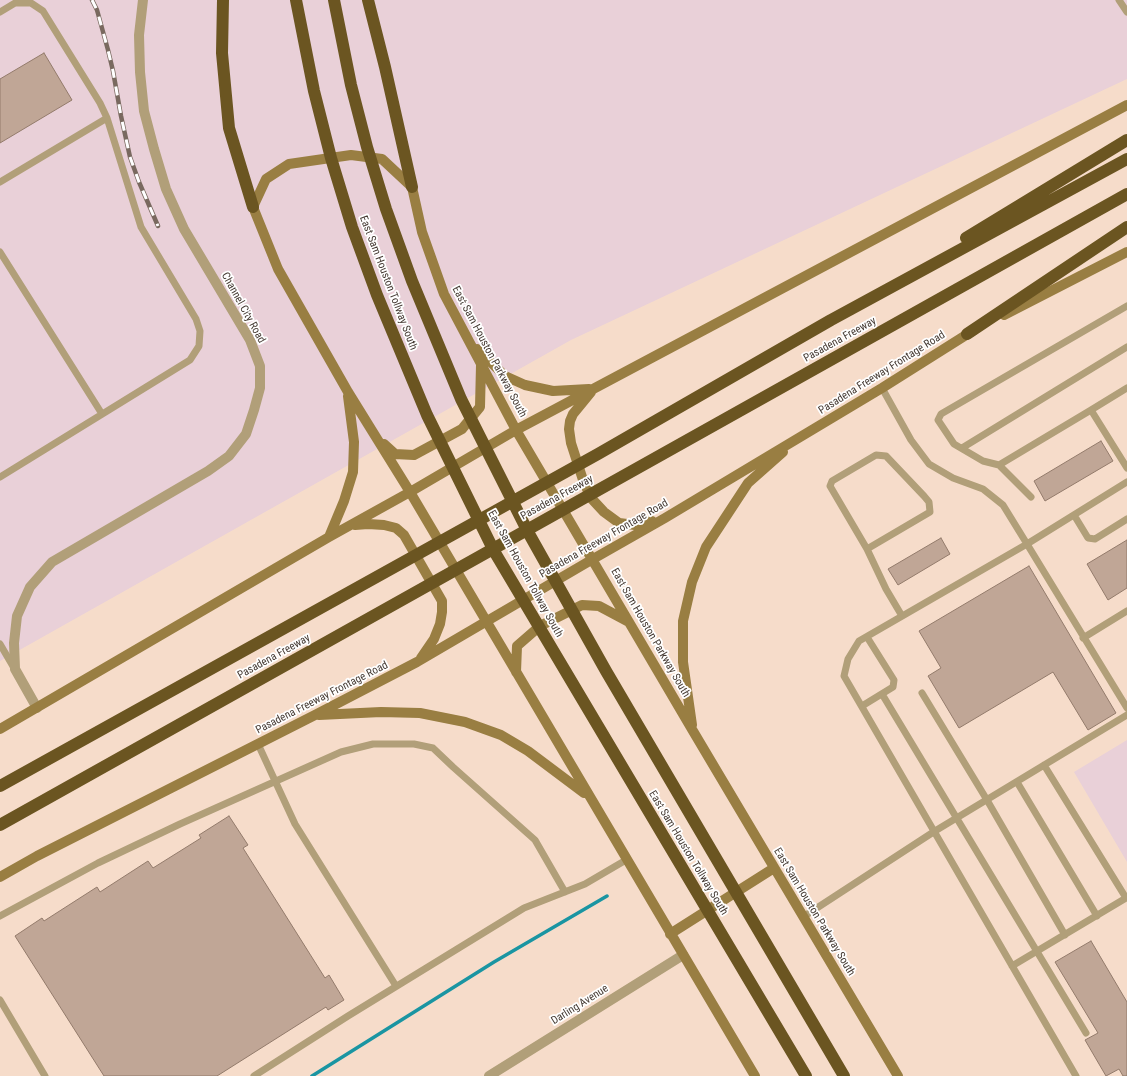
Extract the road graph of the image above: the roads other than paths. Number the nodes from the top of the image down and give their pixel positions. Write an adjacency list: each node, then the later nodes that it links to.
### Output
1 (143, 0): 58 (street, Channel City Road)
2 (223, 0): 16 (highway)
3 (296, 0): 99 (highway, East Sam Houston Tollway South)
4 (334, 0): 100 (highway, East Sam Houston Tollway South)
5 (368, 0): 14 (highway)
6 (1119, 0): 8 (lane)
7 (0, 12): 10 (lane)
8 (1127, 12)
9 (1127, 105): 28 (main road)
10 (107, 118): 13 (lane); 31 (lane)
11 (1127, 140): 21 (highway)
12 (1127, 160): 21 (highway, Pasadena Freeway)
13 (0, 182)
14 (412, 187): 16 (main road); 23 (main road, East Sam Houston Parkway South)
15 (1127, 194): 77 (highway, Pasadena Freeway)
16 (253, 207): 29 (main road)
17 (1127, 227): 22 (highway)
18 (0, 252): 31 (lane)
19 (1127, 252): 22 (main road, Pasadena Freeway Frontage Road)
20 (1127, 306): 35 (lane)
21 (831, 320): 73 (highway, Pasadena Freeway)
22 (967, 334): 26 (main road, Pasadena Freeway Frontage Road)
23 (470, 342): 25 (main road, East Sam Houston Parkway South); 28 (main road)
24 (1127, 347): 35 (lane)
25 (481, 364): 32 (main road, East Sam Houston Parkway South); 33 (main road)
26 (882, 388): 34 (main road, Pasadena Freeway Frontage Road); 47 (lane)
27 (1127, 388): 30 (lane)
28 (593, 389): 32 (main road); 43 (main road)
29 (348, 392): 33 (main road); 46 (main road)
30 (1091, 410): 36 (lane); 37 (lane)
31 (102, 414): 38 (lane)
32 (516, 430): 40 (main road); 49 (main road, East Sam Houston Parkway South)
33 (374, 434): 40 (main road)
34 (804, 434): 43 (main road, Pasadena Freeway Frontage Road); 68 (main road)
35 (962, 448): 36 (lane)
36 (999, 465): 41 (lane)
37 (1127, 468)
38 (0, 477)
39 (1127, 482): 42 (lane)
40 (410, 492): 45 (main road); 52 (main road)
41 (1031, 497)
42 (1074, 515): 44 (lane); 47 (lane)
43 (665, 518): 49 (main road, Pasadena Freeway Frontage Road)
44 (1127, 519)
45 (350, 526): 46 (main road); 57 (main road)
46 (329, 537): 63 (main road)
47 (1027, 544): 51 (lane); 55 (lane)
48 (867, 548): 48 (lane); 51 (lane)
49 (593, 559): 52 (main road, Pasadena Freeway Frontage Road); 53 (main road, East Sam Houston Parkway South)
50 (1127, 610): 55 (lane)
51 (902, 616): 54 (lane)
52 (486, 622): 57 (main road, Pasadena Freeway Frontage Road); 59 (main road)
53 (629, 622): 59 (main road); 68 (main road, East Sam Houston Parkway South)
54 (867, 637): 61 (lane); 62 (lane)
55 (1083, 638): 64 (lane)
56 (0, 644): 58 (lane)
57 (417, 662): 66 (main road, Pasadena Freeway Frontage Road)
58 (15, 670): 63 (street, Channel City Road)
59 (516, 673): 74 (main road)
60 (922, 693): 75 (lane)
61 (882, 694): 62 (lane); 76 (lane)
62 (862, 706): 78 (lane)
63 (37, 708): 67 (main road)
64 (1127, 708)
65 (1127, 715): 70 (lane)
66 (316, 716): 69 (main road, Pasadena Freeway Frontage Road); 74 (main road)
67 (0, 728)
68 (693, 731): 80 (main road, East Sam Houston Parkway South)
69 (258, 744): 71 (lane); 81 (main road, Pasadena Freeway Frontage Road)
70 (1044, 765): 72 (lane); 83 (lane)
71 (276, 782): 82 (lane); 84 (lane); 92 (lane)
72 (1017, 782): 75 (lane); 85 (lane)
73 (0, 786)
74 (589, 796): 79 (main road)
75 (987, 800): 76 (lane); 88 (lane)
76 (956, 818): 78 (lane); 89 (lane)
77 (0, 825)
78 (935, 832): 86 (lane); 91 (lane)
79 (626, 860): 82 (lane); 87 (main road)
80 (774, 868): 86 (main road, East Sam Houston Parkway South); 87 (main road)
81 (0, 877)
82 (565, 892): 92 (lane)
83 (1127, 899): 85 (lane)
84 (0, 916)
85 (1097, 916): 88 (lane)
86 (803, 917): 101 (main road, East Sam Houston Parkway South)
87 (670, 934): 90 (main road)
88 (1065, 935): 89 (lane)
89 (1038, 952): 91 (lane); 94 (lane)
90 (683, 955): 97 (street, Darling Avenue); 98 (main road)
91 (1012, 966): 102 (lane)
92 (396, 986): 96 (lane)
93 (0, 1000): 95 (lane)
94 (1086, 1033)
95 (46, 1076)
96 (254, 1076)
97 (489, 1076)
98 (755, 1076)
99 (806, 1076)
100 (844, 1076)
101 (898, 1076)
102 (1076, 1076)

